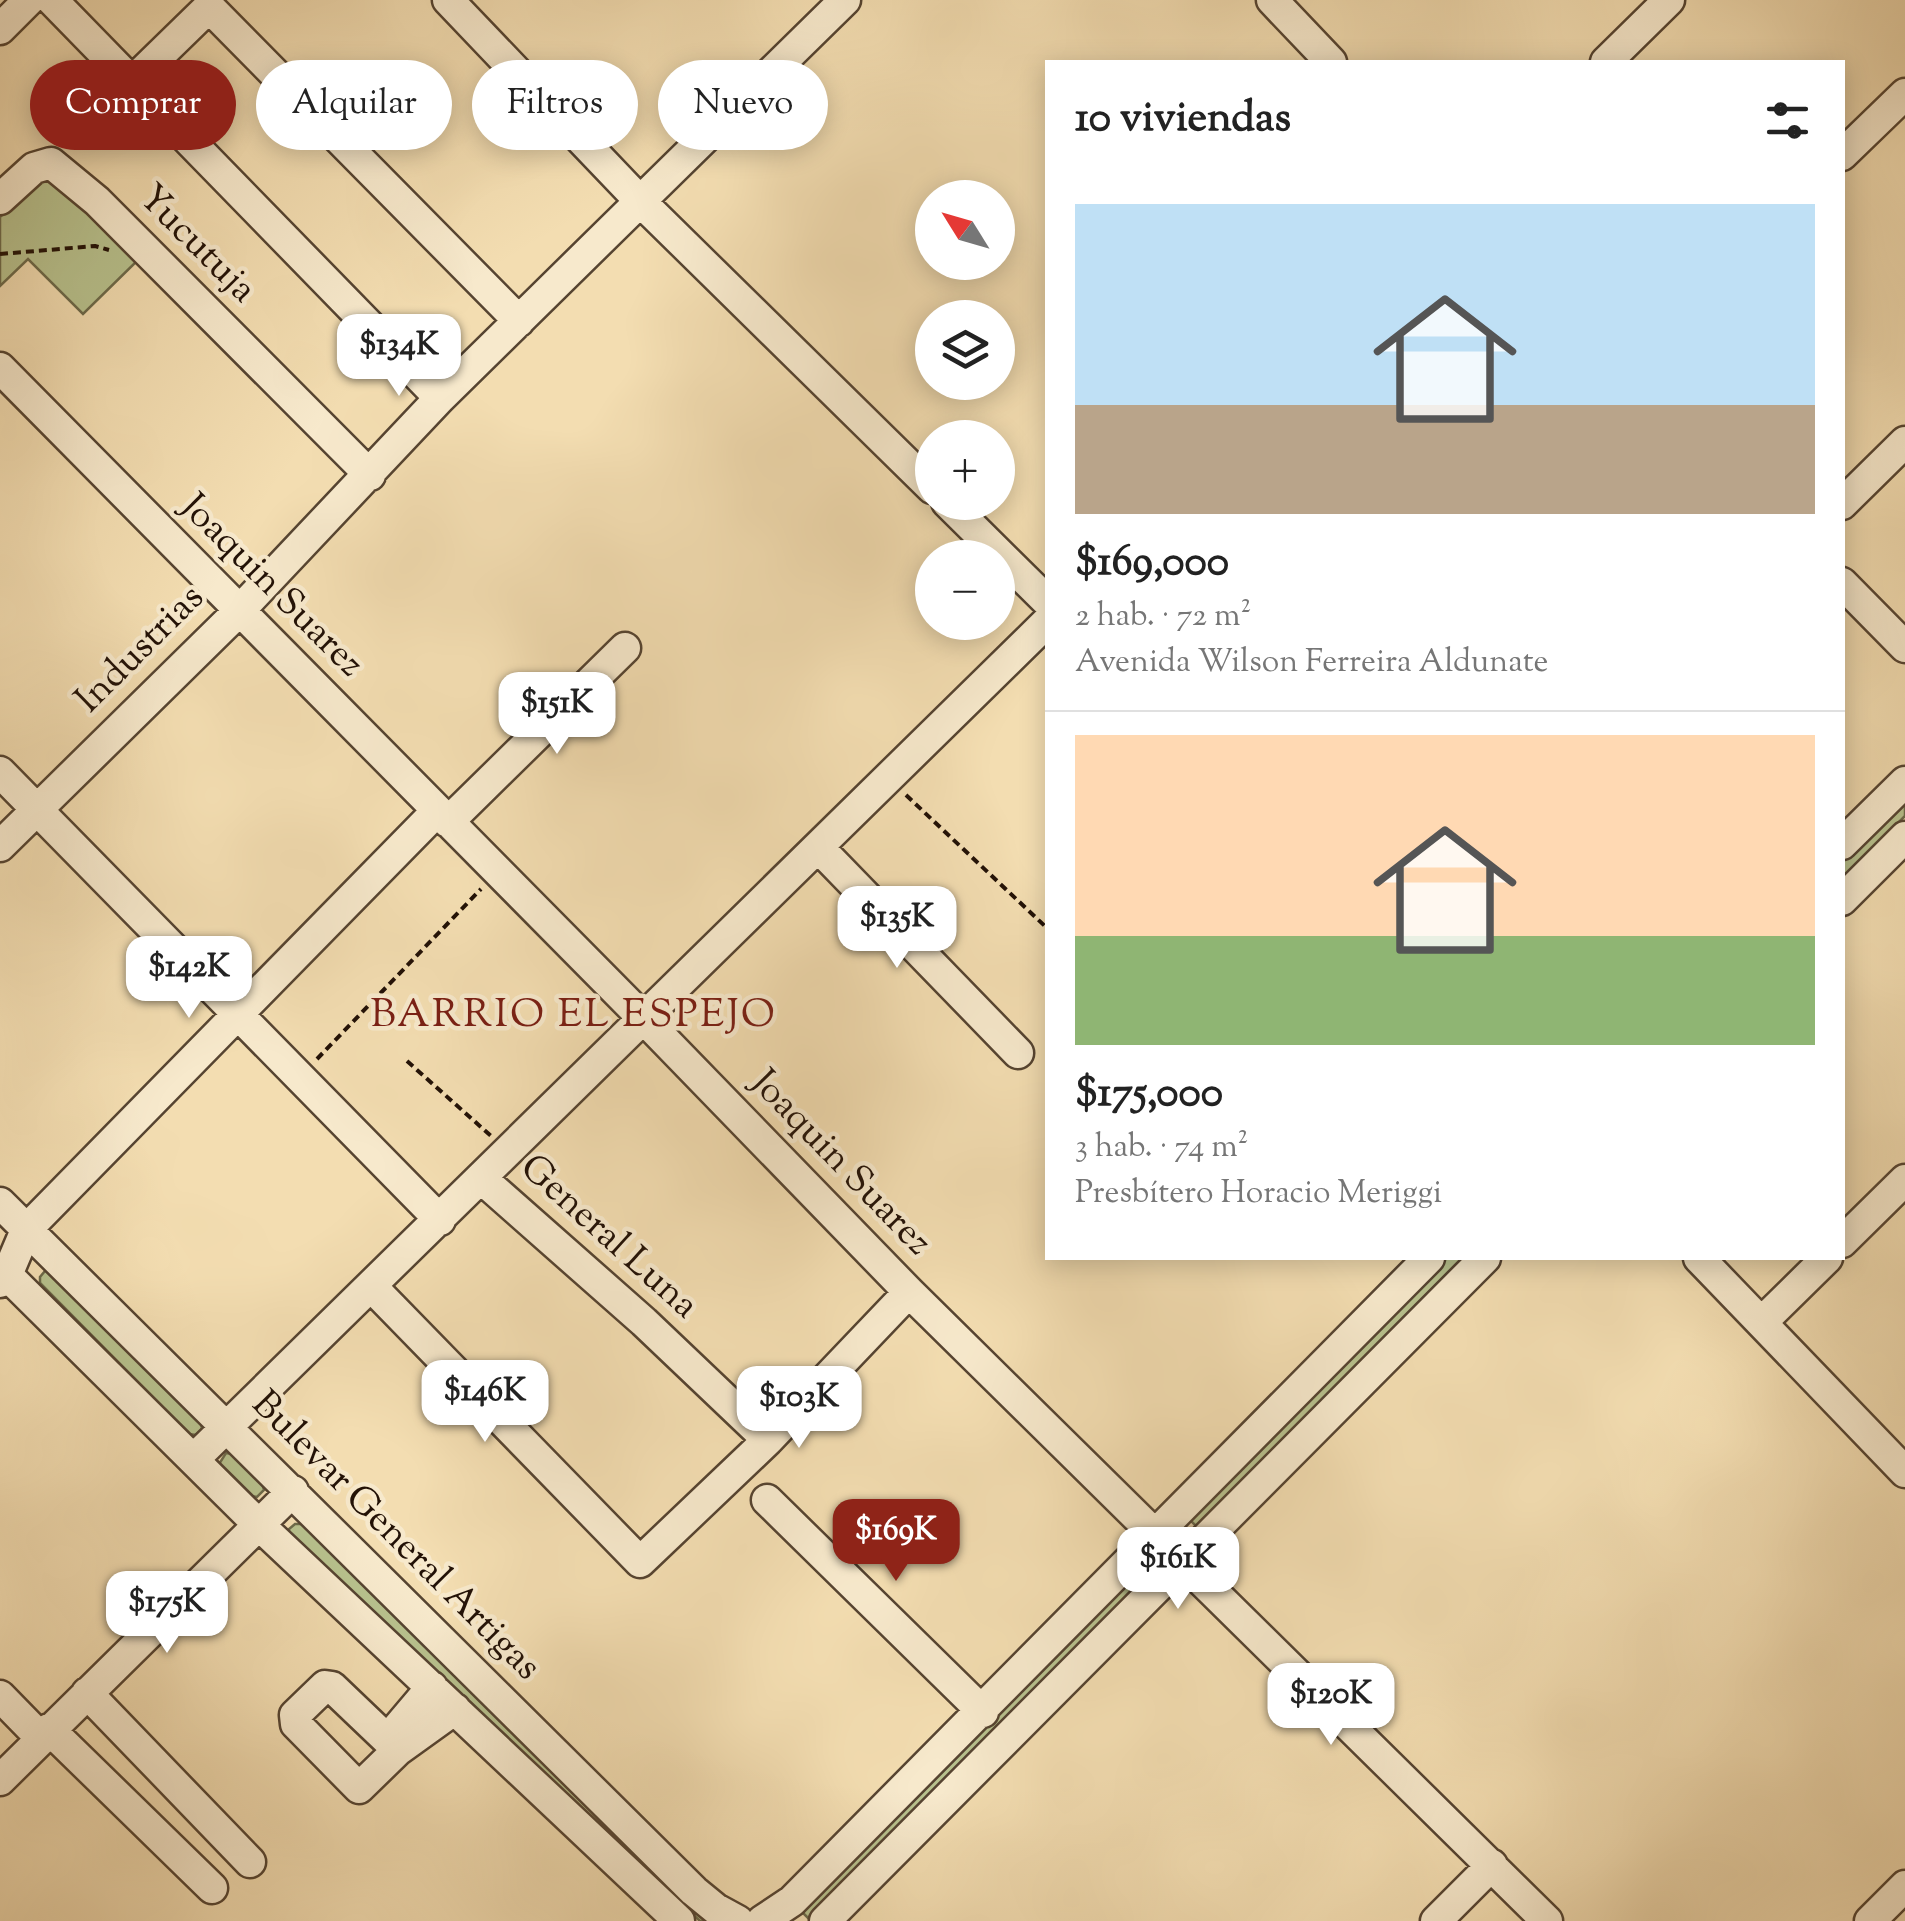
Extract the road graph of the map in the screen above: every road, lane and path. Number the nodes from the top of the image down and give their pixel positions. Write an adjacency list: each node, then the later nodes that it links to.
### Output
1 (29, 0): 7 (street)
2 (52, 0): 8 (street)
3 (448, 0): 16 (street)
4 (845, 0): 16 (street, Industrias)
5 (1669, 0): 11 (street)
6 (1287, 5): 10 (street)
7 (0, 29)
8 (109, 60)
9 (156, 60): 19 (street)
10 (1330, 60)
11 (1608, 60)
12 (1905, 94): 14 (street)
13 (197, 150): 21 (street)
14 (1845, 152)
15 (0, 199): 24 (street, Yucutuja)
16 (640, 200): 19 (street, Industrias); 23 (street)
17 (110, 250): 18 (path)
18 (0, 254)
19 (519, 321): 21 (street, Industrias)
20 (0, 368): 29 (street, Joaquin Suarez)
21 (440, 398): 24 (street, Industrias)
22 (1905, 442): 25 (street)
23 (915, 471)
24 (370, 475): 29 (street, Industrias)
25 (1845, 501)
26 (965, 520): 28 (street)
27 (1845, 586): 31 (street)
28 (1045, 599)
29 (238, 611): 36 (street, Industrias); 37 (street, Joaquin Suarez)
30 (1045, 624): 34 (street)
31 (1905, 647)
32 (625, 648): 37 (street)
33 (0, 772): 36 (street)
34 (888, 778): 41 (street); 44 (path)
35 (1905, 782): 39 (street)
36 (37, 809): 40 (street, Industrias); 45 (street)
37 (442, 817): 42 (street, Joaquin Suarez); 45 (street)
38 (1905, 838): 43 (street)
39 (1845, 841)
40 (0, 846)
41 (818, 847): 46 (street); 47 (street)
42 (498, 871): 46 (street, Joaquin Suarez); 49 (path)
43 (1845, 897)
44 (1045, 926)
45 (238, 1014): 49 (street); 55 (street)
46 (645, 1020): 50 (street); 63 (street, Joaquin Suarez)
47 (1018, 1054)
48 (408, 1060): 50 (path)
49 (299, 1077): 54 (street)
50 (509, 1152): 51 (street)
51 (482, 1179): 54 (street); 66 (street, General Luna)
52 (1905, 1180): 56 (street)
53 (0, 1203): 55 (street, Bulevar General Artigas)
54 (440, 1220): 62 (street)
55 (26, 1230): 61 (street); 65 (street, Bulevar General Artigas)
56 (1845, 1239)
57 (1427, 1260): 72 (street)
58 (1483, 1260): 73 (street)
59 (1701, 1260): 64 (street)
60 (1825, 1260): 64 (street)
61 (2, 1275): 67 (street, Bulevar General Artigas)
62 (372, 1287): 65 (street); 66 (street)
63 (909, 1292): 66 (street); 72 (street, Joaquin Suarez)
64 (1763, 1321): 68 (street)
65 (228, 1427): 67 (street); 69 (street, Bulevar General Artigas)
66 (768, 1440)
67 (194, 1460): 71 (street, Bulevar General Artigas)
68 (1905, 1472)
69 (293, 1491): 71 (street); 86 (street, Bulevar General Artigas)
70 (767, 1500): 78 (street)
71 (258, 1524): 74 (street, Bulevar General Artigas); 75 (street)
72 (1156, 1534): 73 (street, Joaquin Suarez); 78 (street)
73 (1185, 1562): 82 (street, Joaquin Suarez); 88 (street)
74 (432, 1688): 77 (street, Bulevar General Artigas); 77 (street)
75 (87, 1693): 79 (street); 81 (street)
76 (0, 1696): 79 (street)
77 (456, 1710): 85 (street, Bulevar General Artigas)
78 (983, 1712): 87 (street)
79 (45, 1734): 80 (street); 84 (street)
80 (0, 1780)
81 (250, 1862)
82 (1492, 1865): 89 (street); 90 (street, Joaquin Suarez)
83 (1905, 1886): 91 (street)
84 (212, 1888)
85 (680, 1921)
86 (738, 1921)
87 (762, 1921)
88 (825, 1921)
89 (1436, 1921)
90 (1547, 1921)
91 (1870, 1921)

